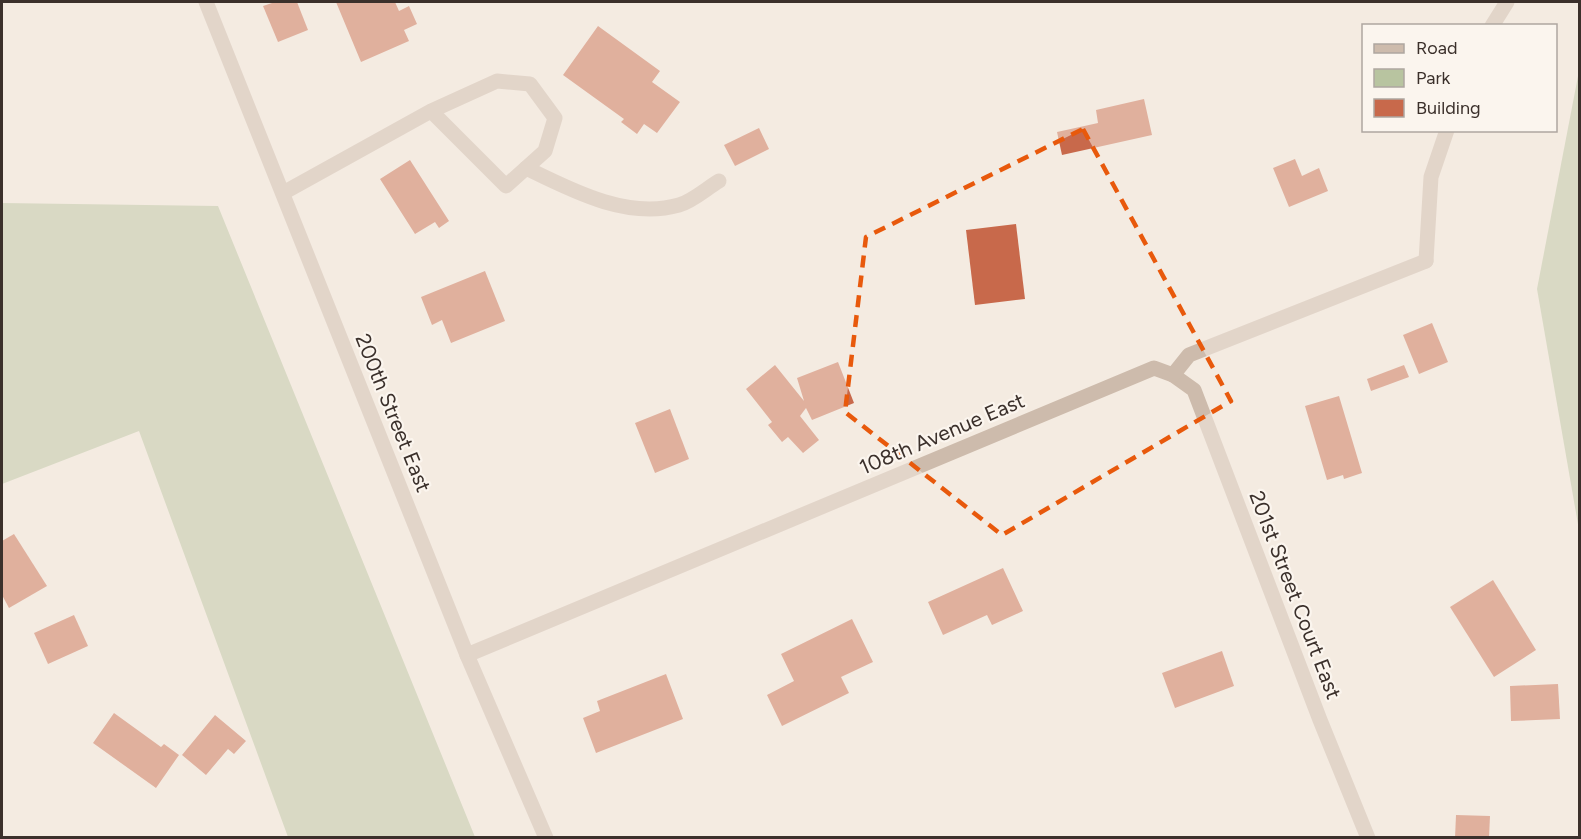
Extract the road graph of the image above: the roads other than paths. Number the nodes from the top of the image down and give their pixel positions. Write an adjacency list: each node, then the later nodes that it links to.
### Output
1 (206, 2): 8 (street, 200th Street East)
2 (1507, 2): 3 (street)
3 (1493, 24)
4 (431, 111): 6 (street); 6 (street); 8 (street)
5 (1446, 132): 9 (street)
6 (526, 168): 7 (street)
7 (719, 181)
8 (283, 193): 10 (street, 200th Street East)
9 (1173, 375): 10 (street, 108th Avenue East); 12 (street, 201st Street Court East)
10 (467, 655): 11 (street, 200th Street East)
11 (546, 837)
12 (1368, 837)

